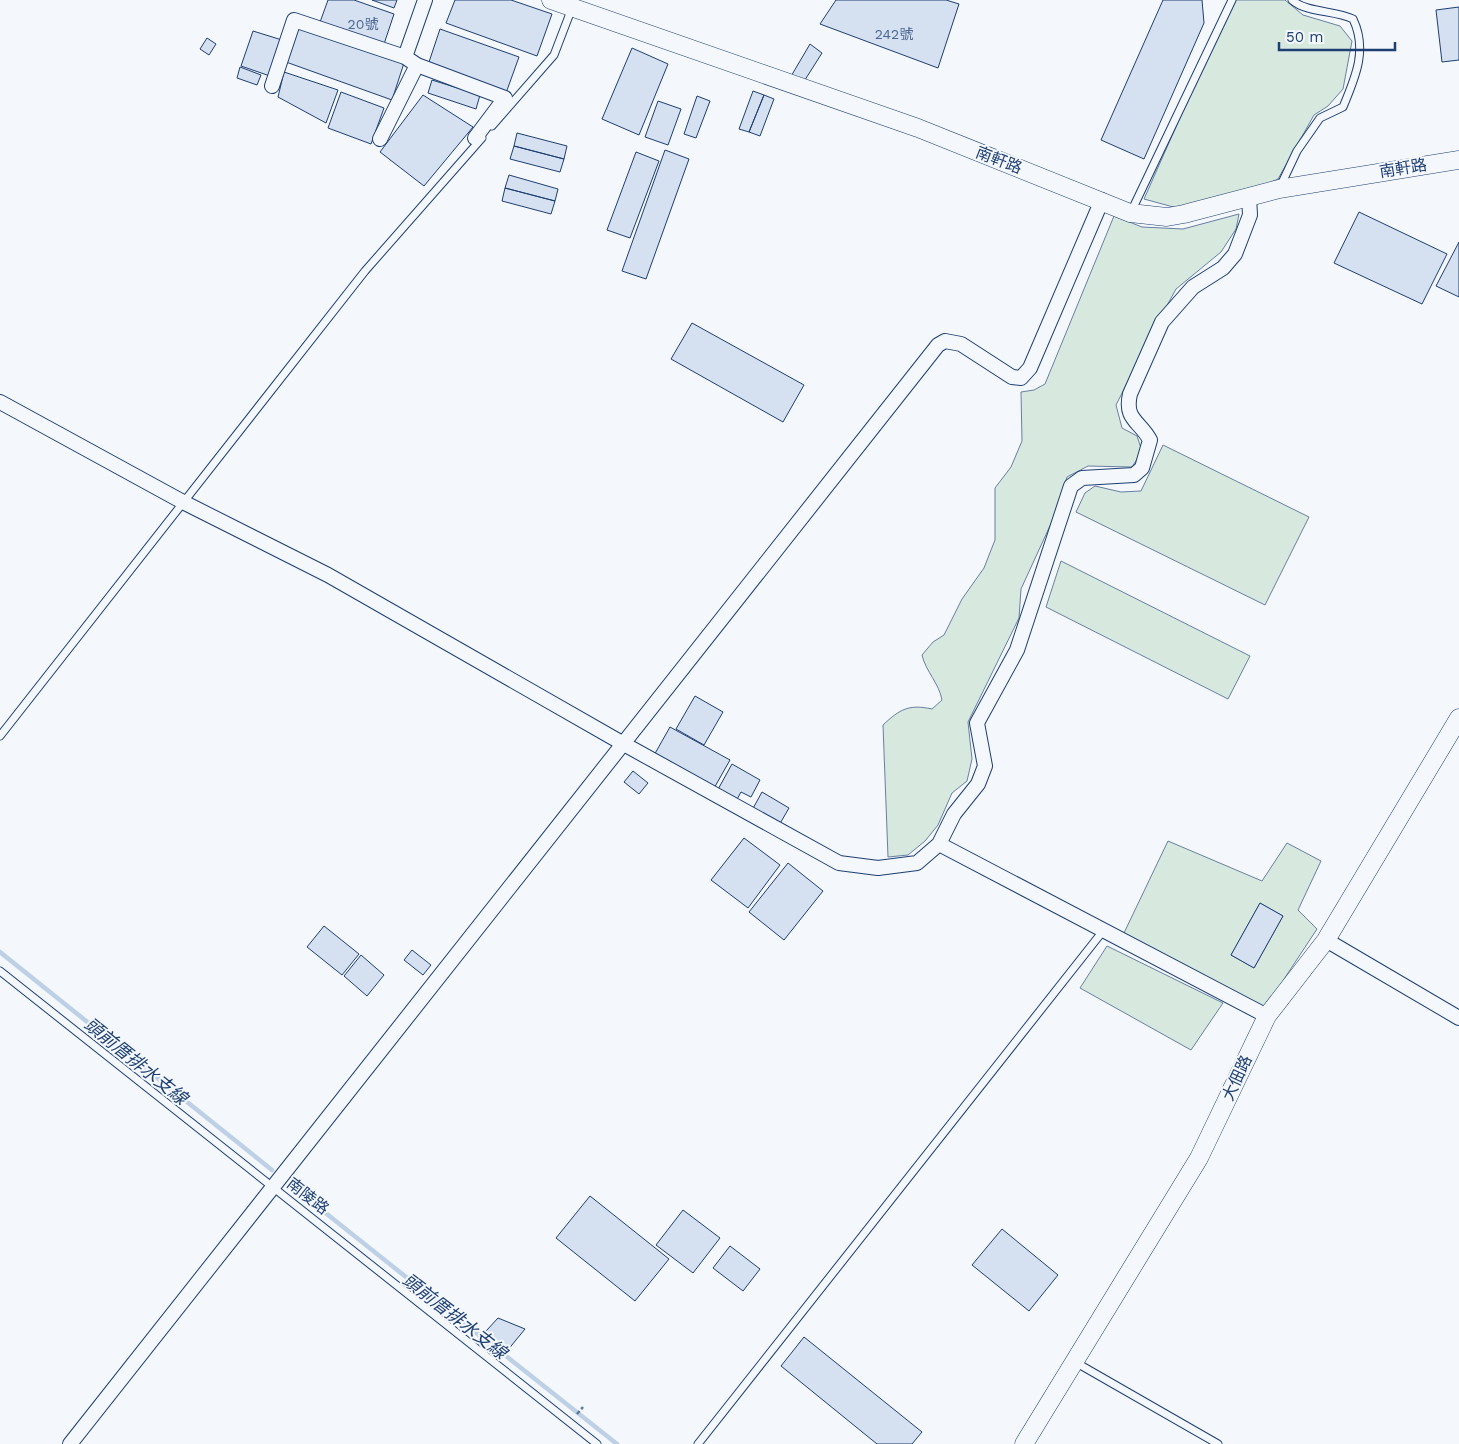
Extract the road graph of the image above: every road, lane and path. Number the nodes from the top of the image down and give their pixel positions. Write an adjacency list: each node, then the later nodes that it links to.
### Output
1 (425, 0): 6 (street)
2 (551, 0): 5 (street, 南軒路)
3 (1232, 0): 15 (lane)
4 (1292, 0): 12 (lane)
5 (573, 4): 14 (street, 南軒路); 17 (lane)
6 (405, 58): 7 (street); 8 (street)
7 (417, 65): 9 (street); 10 (street)
8 (272, 86)
9 (475, 138)
10 (380, 139)
11 (1459, 160): 12 (street, 南軒路)
12 (1279, 189): 13 (street, 南軒路)
13 (1249, 197): 15 (street, 南軒路); 21 (street)
14 (1102, 200): 15 (street, 南軒路); 20 (street)
15 (1130, 213)
16 (0, 402): 17 (street)
17 (183, 502): 19 (lane); 20 (street)
18 (1459, 718): 23 (street, 大佃路)
19 (0, 736)
20 (622, 743): 21 (street); 27 (street)
21 (939, 844): 22 (street)
22 (1103, 930): 25 (street); 31 (lane)
23 (1326, 940): 25 (street, 大佃路); 26 (street)
24 (0, 971): 27 (lane, 南陵路)
25 (1267, 1016): 28 (street, 大佃路)
26 (1459, 1018)
27 (274, 1187): 29 (street); 30 (lane, 南陵路)
28 (1074, 1361): 32 (street, 大佃路); 33 (lane)
29 (70, 1444)
30 (597, 1444)
31 (698, 1444)
32 (1024, 1444)
33 (1218, 1444)

